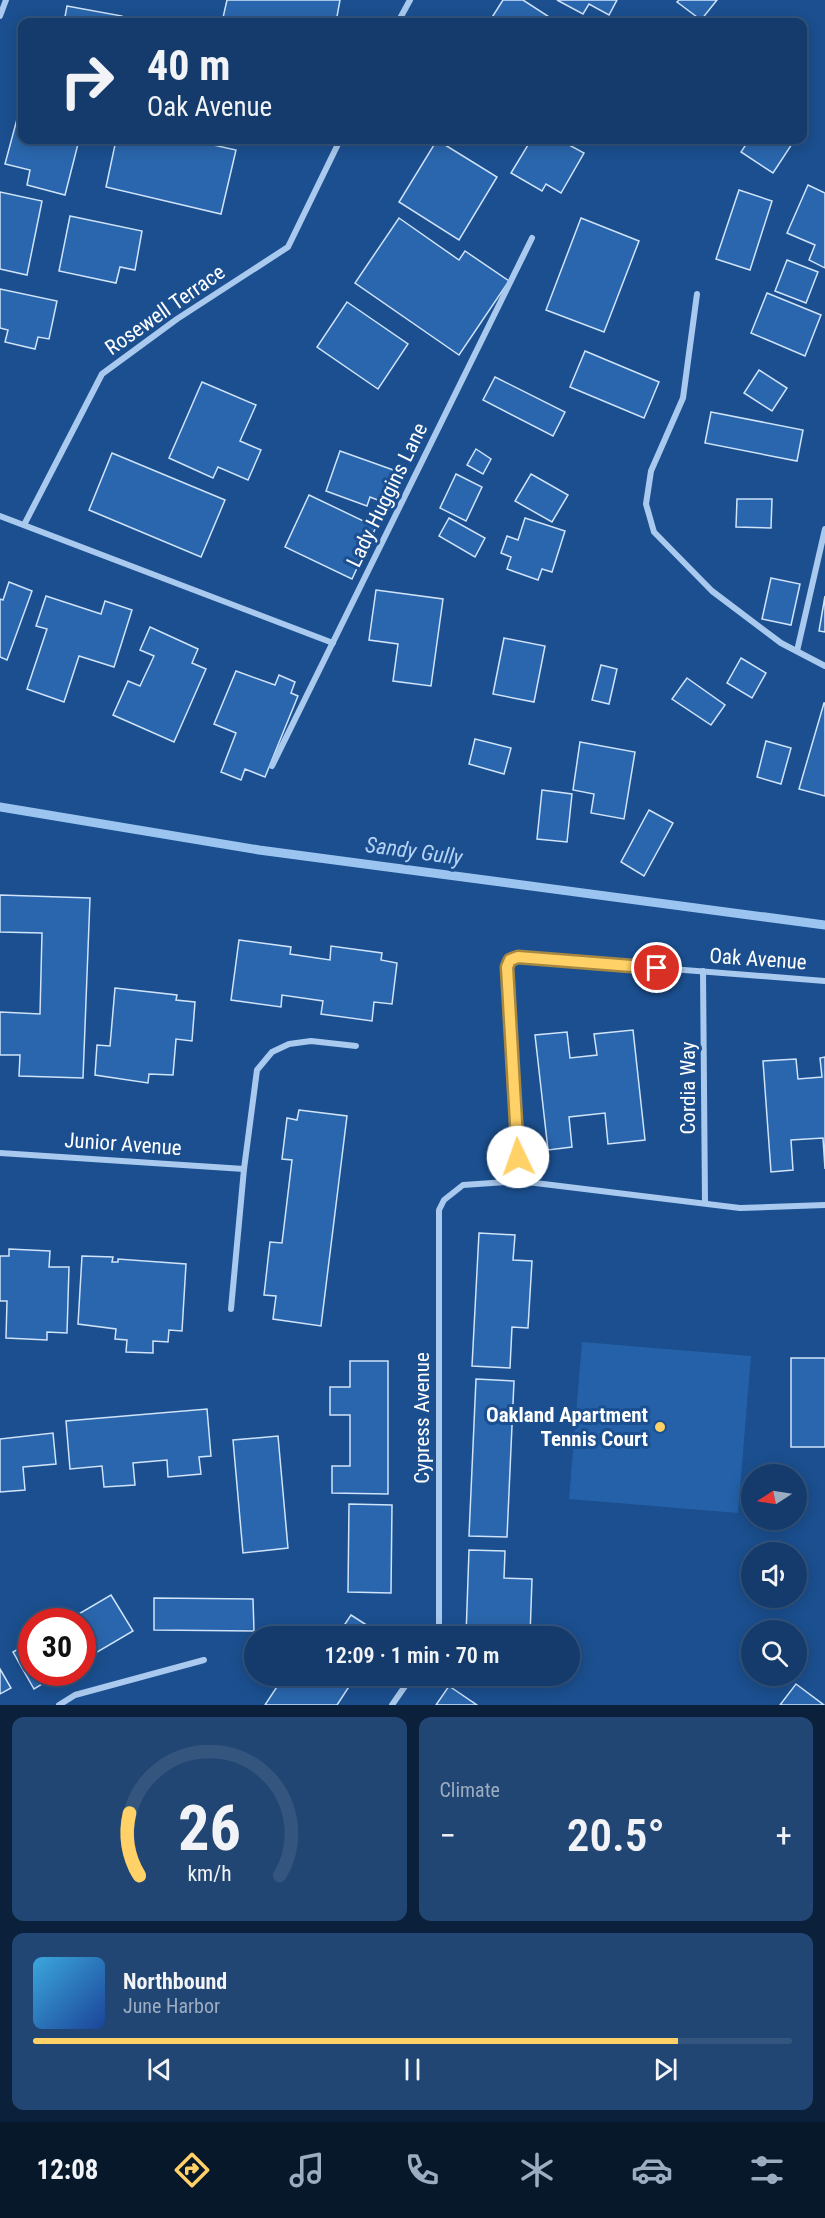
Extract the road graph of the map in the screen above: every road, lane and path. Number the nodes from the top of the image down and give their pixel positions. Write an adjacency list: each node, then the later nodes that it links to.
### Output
1 (6, 0): 3 (street)
2 (410, 0): 4 (street)
3 (0, 16)
4 (400, 18)
5 (338, 144): 9 (street, Rosewell Terrace)
6 (532, 238): 11 (street, Lady Huggins Lane)
7 (697, 294): 12 (street)
8 (0, 516): 9 (street)
9 (25, 523): 11 (street)
10 (825, 529): 12 (street)
11 (333, 643): 14 (street, Lady Huggins Lane)
12 (797, 651): 13 (street)
13 (825, 666)
14 (272, 766)
15 (703, 972): 16 (street, Oak Avenue); 20 (street, Oak Avenue); 21 (street, Cordia Way)
16 (825, 981)
17 (356, 1046): 19 (street)
18 (0, 1153): 19 (street, Junior Avenue)
19 (244, 1169): 23 (street)
20 (519, 1180): 21 (street); 24 (street, Cypress Avenue)
21 (705, 1203): 22 (street)
22 (825, 1205)
23 (231, 1309)
24 (439, 1626)
25 (204, 1660): 27 (street)
26 (405, 1686): 28 (street)
27 (59, 1705)
28 (392, 1705)

